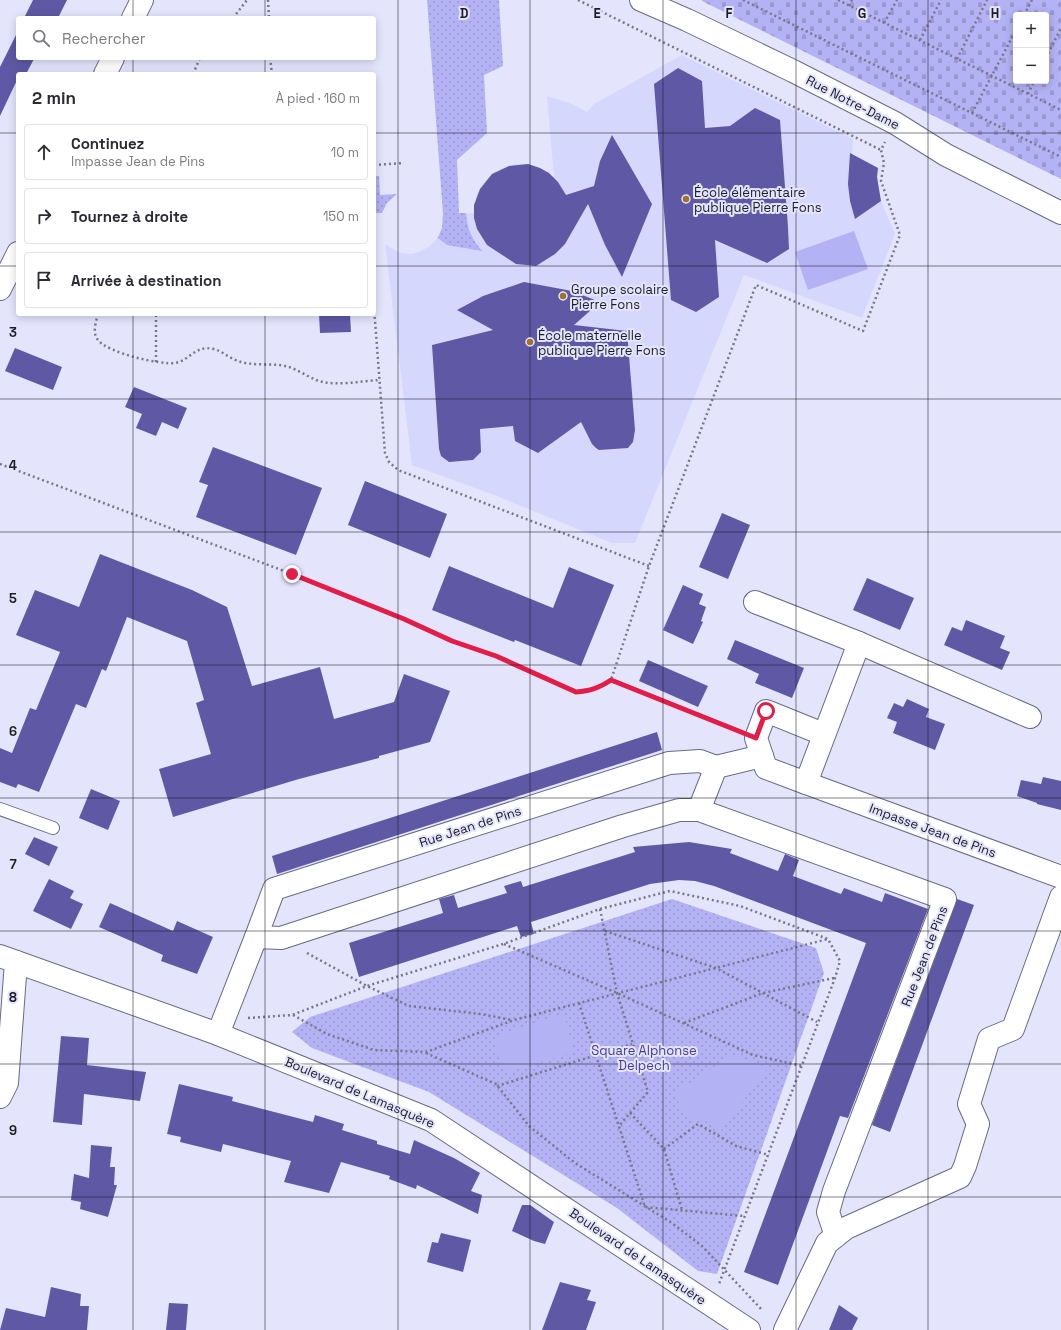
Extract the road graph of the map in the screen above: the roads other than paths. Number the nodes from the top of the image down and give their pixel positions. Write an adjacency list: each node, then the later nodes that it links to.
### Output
1 (142, 0): 3 (street)
2 (641, 0): 6 (street, Rue Notre-Dame)
3 (134, 16)
4 (112, 60): 5 (street)
5 (106, 72)
6 (1061, 213)
7 (16, 257): 8 (street)
8 (0, 289)
9 (755, 602): 10 (street)
10 (858, 643): 11 (street); 12 (street)
11 (1030, 716)
12 (824, 734): 13 (street); 15 (street)
13 (759, 747): 14 (street); 15 (street, Impasse Jean de Pins)
14 (716, 767): 17 (street); 21 (street, Rue Jean de Pins)
15 (806, 783): 19 (street, Impasse Jean de Pins)
16 (0, 809): 18 (lane)
17 (699, 810): 21 (street, Rue Jean de Pins); 25 (street, Rue Jean de Pins)
18 (53, 828)
19 (1061, 877)
20 (1061, 897): 25 (street)
21 (256, 937): 23 (street, Rue Jean de Pins)
22 (8, 959): 23 (street, Boulevard de Lamasquère); 24 (street)
23 (221, 1026): 26 (street, Boulevard de Lamasquère)
24 (0, 1097)
25 (836, 1236): 27 (street)
26 (749, 1330)
27 (785, 1330)

